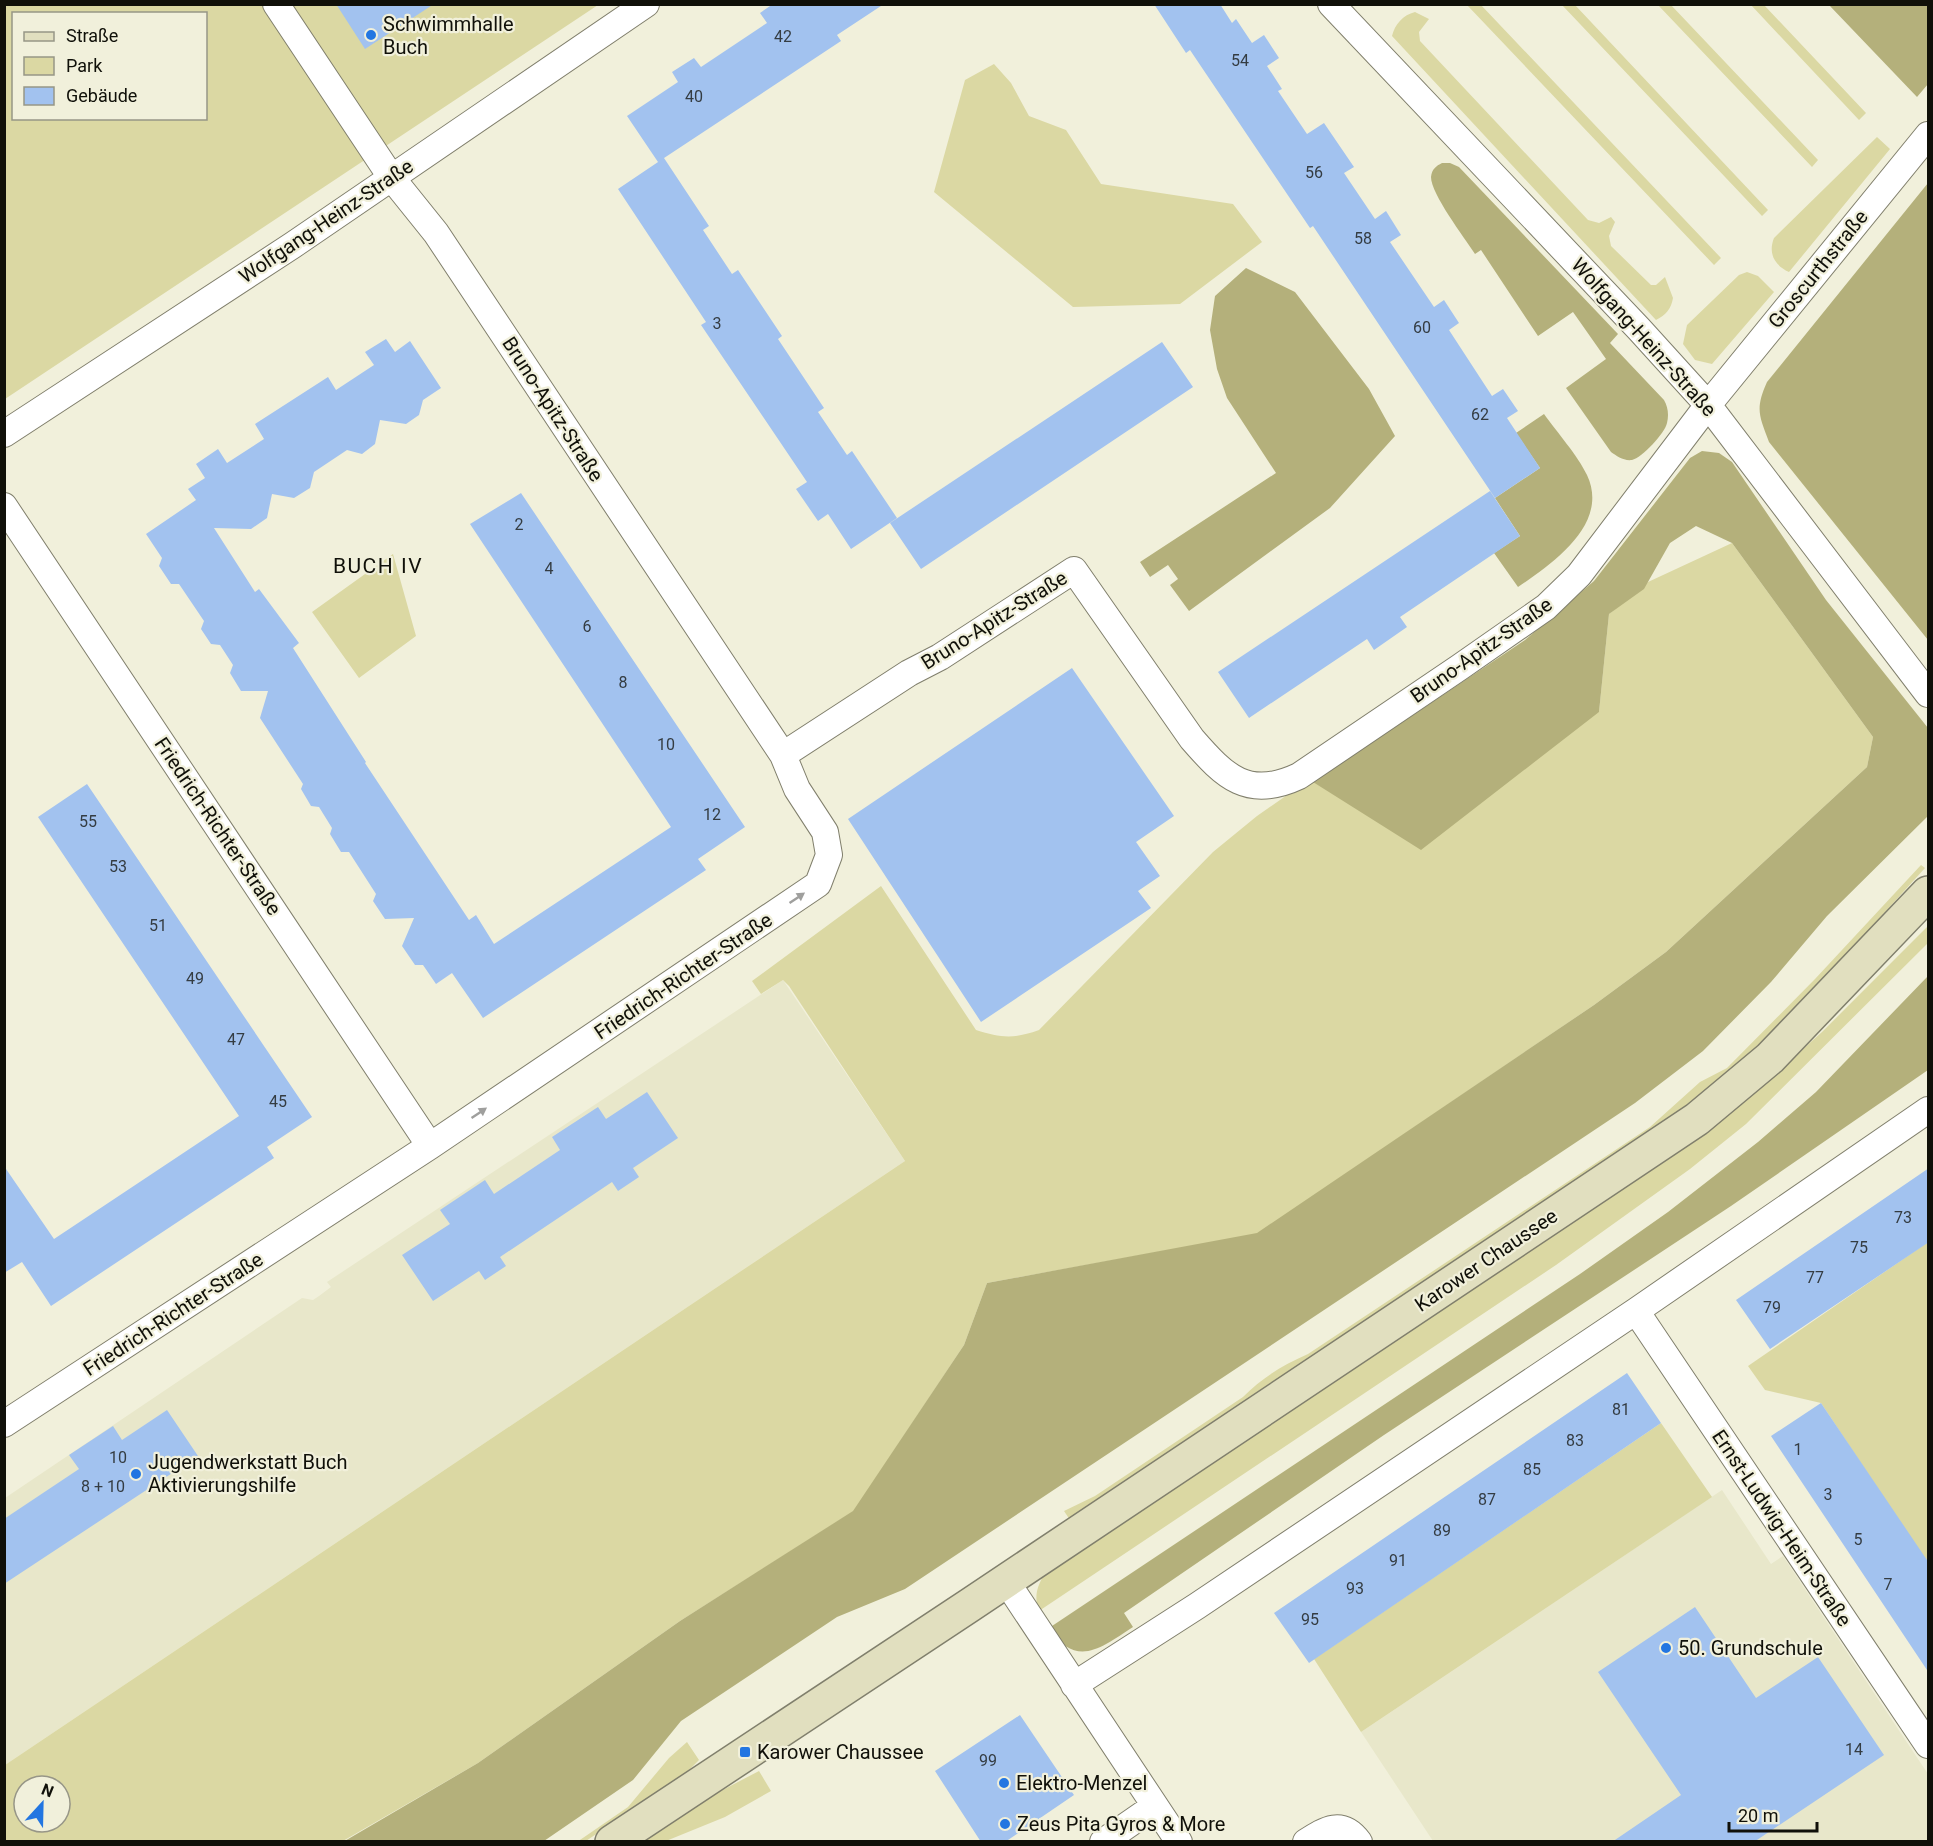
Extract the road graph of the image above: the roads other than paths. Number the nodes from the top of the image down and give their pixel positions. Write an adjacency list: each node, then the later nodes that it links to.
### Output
1 (276, 4): 5 (street, Bruno-Apitz-Straße)
2 (646, 4): 5 (street, Wolfgang-Heinz-Straße)
3 (1331, 4): 6 (street, Wolfgang-Heinz-Straße)
4 (1929, 135): 6 (street, Groscurthstraße)
5 (391, 177): 7 (street, Wolfgang-Heinz-Straße); 10 (street, Bruno-Apitz-Straße)
6 (1708, 405): 9 (street, Wolfgang-Heinz-Straße); 10 (street, Bruno-Apitz-Straße)
7 (4, 434)
8 (4, 506): 13 (street, Friedrich-Richter-Straße)
9 (1929, 694)
10 (783, 755): 13 (street, Friedrich-Richter-Straße, one-way to 10)
11 (1929, 893): 16 (main road, Karower Chaussee)
12 (1929, 1110): 14 (street)
13 (430, 1146): 15 (street, Friedrich-Richter-Straße)
14 (1636, 1311): 17 (street); 18 (street, Ernst-Ludwig-Heim-Straße)
15 (5, 1422)
16 (1006, 1581): 17 (street); 20 (main road, Karower Chaussee)
17 (1074, 1685): 19 (street)
18 (1929, 1745)
19 (1155, 1806): 21 (street); 22 (street)
20 (612, 1842)
21 (1103, 1842)
22 (1179, 1842)
23 (1306, 1842): 24 (street)
24 (1359, 1842)

